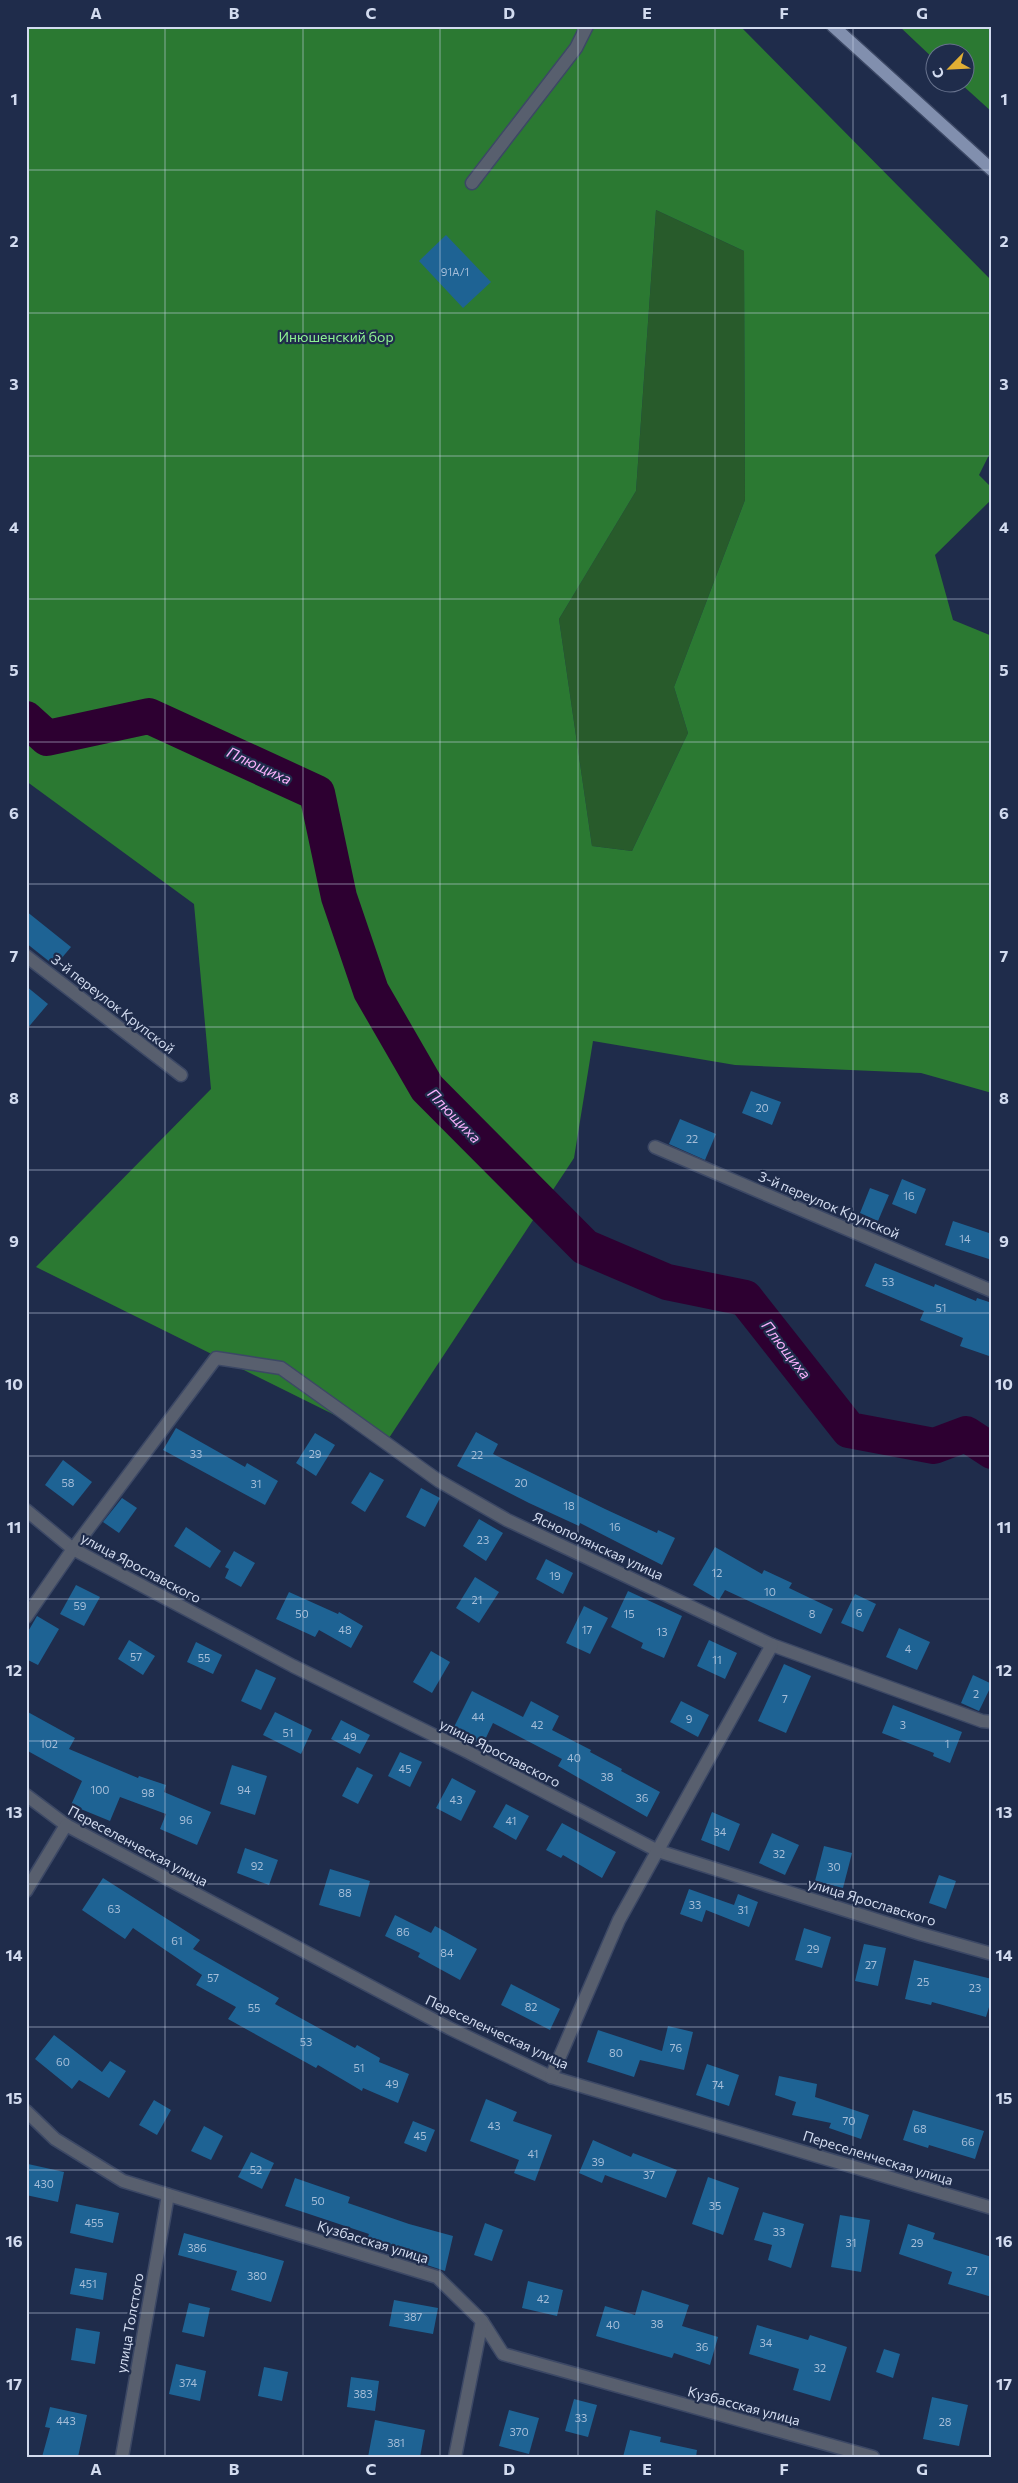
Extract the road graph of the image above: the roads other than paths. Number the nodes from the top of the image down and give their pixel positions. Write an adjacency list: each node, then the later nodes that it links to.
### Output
1 (588, 26): 4 (street)
2 (834, 26): 3 (main road)
3 (992, 170)
4 (472, 182)
5 (26, 956): 6 (street, 3-й переулок Крупской)
6 (181, 1075)
7 (655, 1146): 8 (street, 3-й переулок Крупской)
8 (992, 1291)
9 (26, 1510): 10 (street, улица Ярославского)
10 (73, 1549): 11 (street); 12 (street, Яснополянская улица); 16 (street, улица Ярославского)
11 (26, 1617)
12 (772, 1646): 13 (street, Яснополянская улица); 16 (street)
13 (992, 1722)
14 (26, 1795): 15 (street, Переселенческая улица)
15 (66, 1825): 17 (street); 19 (street, Переселенческая улица)
16 (658, 1851): 18 (street, улица Ярославского); 19 (street)
17 (26, 1891)
18 (992, 1954)
19 (550, 2077): 22 (street, Переселенческая улица)
20 (26, 2111): 21 (street, Кузбасская улица)
21 (168, 2195): 23 (street, Кузбасская улица); 24 (street, улица Толстого)
22 (992, 2208)
23 (482, 2321): 25 (street); 26 (street, Кузбасская улица)
24 (122, 2457)
25 (454, 2457)
26 (872, 2457)

